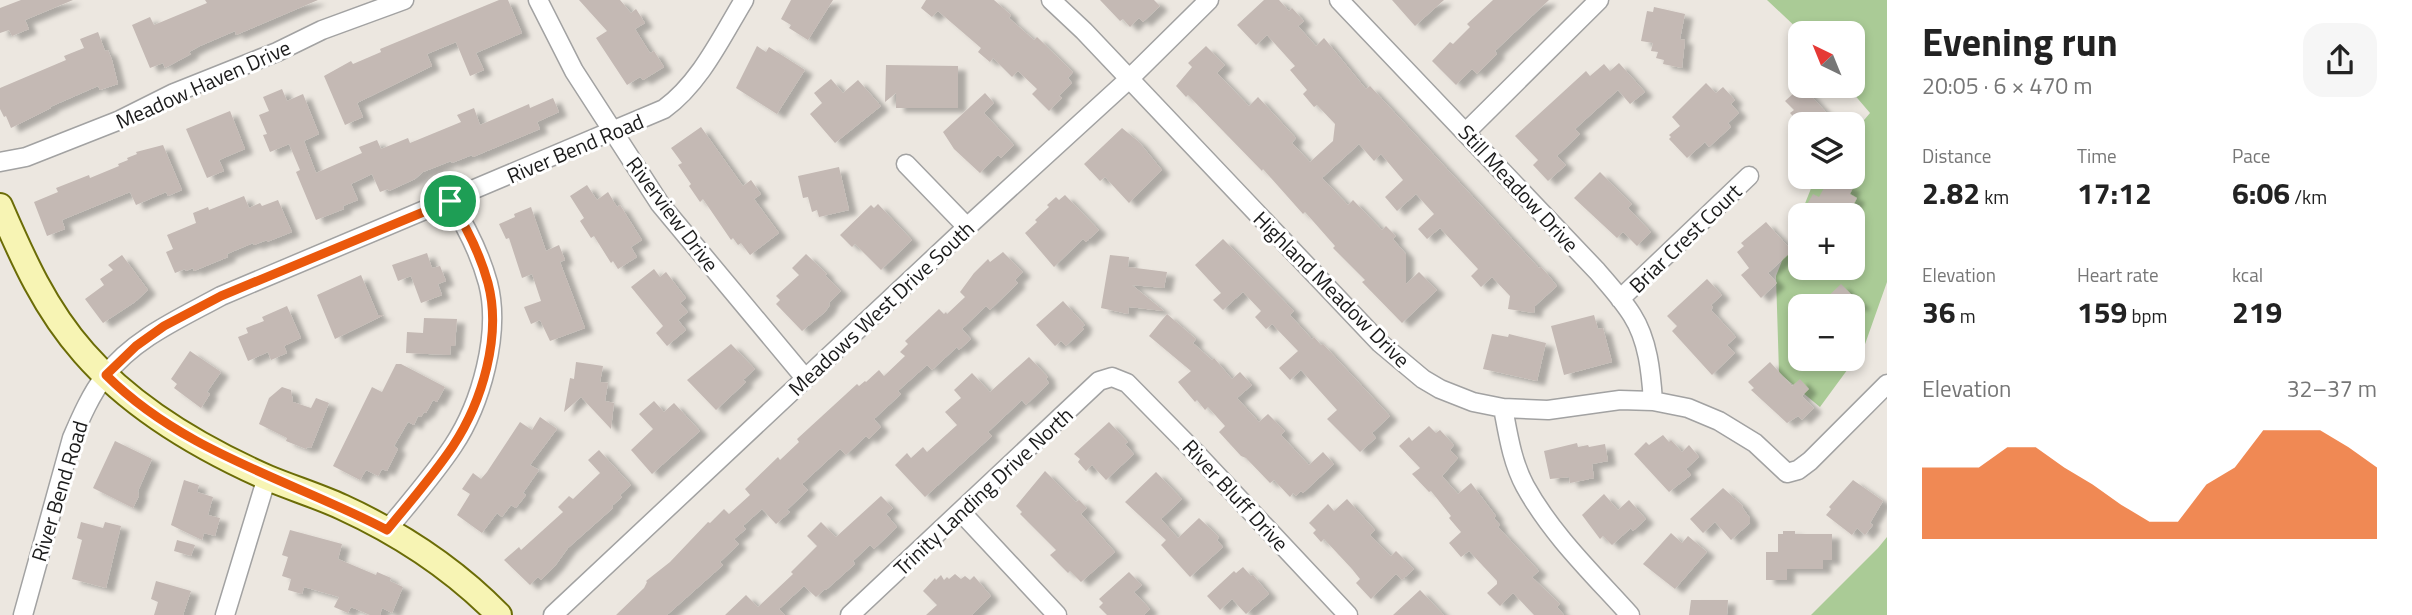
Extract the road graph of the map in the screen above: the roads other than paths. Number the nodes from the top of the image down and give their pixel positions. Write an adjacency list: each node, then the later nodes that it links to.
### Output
1 (404, 0): 11 (street, Meadow Haven Drive)
2 (538, 0): 9 (street, Riverview Drive)
3 (744, 0): 9 (street, River Bend Road)
4 (1051, 0): 8 (street, Highland Meadow Drive)
5 (1209, 0): 8 (street, Meadows West Drive South)
6 (1339, 0): 10 (street, Still Meadow Drive)
7 (1599, 0): 10 (street)
8 (1128, 80): 16 (street, Meadows West Drive South); 23 (street, Highland Meadow Drive)
9 (614, 132): 14 (street, River Bend Road); 19 (street, Riverview Drive)
10 (1466, 132): 17 (street, Still Meadow Drive)
11 (0, 162)
12 (906, 164): 16 (street)
13 (1749, 176): 17 (street, Briar Crest Court)
14 (450, 201): 18 (street, River Bend Road); 26 (street)
15 (0, 206): 18 (street)
16 (967, 227): 19 (street, Meadows West Drive South)
17 (1620, 299): 22 (street, Still Meadow Drive)
18 (106, 375): 24 (street); 27 (street, River Bend Road)
19 (806, 378): 30 (street, Meadows West Drive South)
20 (1120, 380): 25 (street, Trinity Landing Drive North); 33 (street, River Bluff Drive)
21 (1887, 384): 22 (street, Highland Meadow Drive)
22 (1653, 401): 23 (street, Highland Meadow Drive)
23 (1503, 408): 34 (street)
24 (267, 477): 26 (street); 28 (street)
25 (961, 512): 31 (street, Trinity Landing Drive North); 32 (street)
26 (387, 530): 29 (street)
27 (23, 615)
28 (225, 615)
29 (499, 615)
30 (553, 615)
31 (850, 615)
32 (1057, 615)
33 (1348, 615)
34 (1630, 615)

